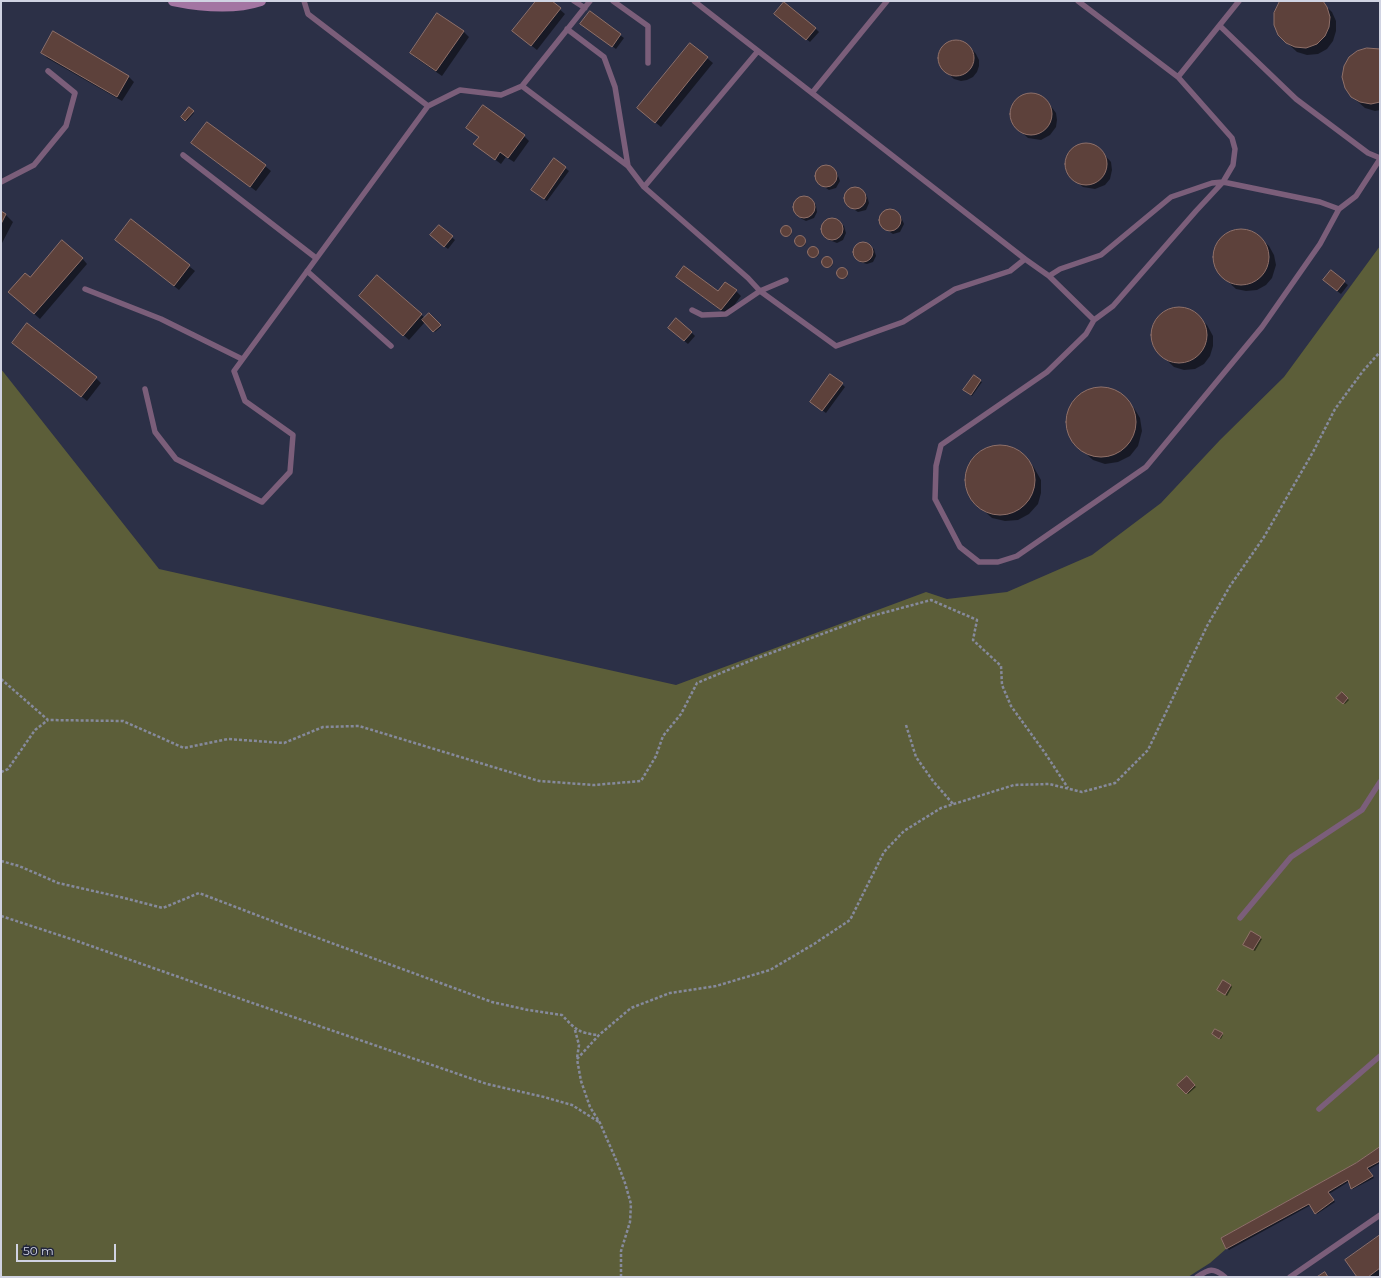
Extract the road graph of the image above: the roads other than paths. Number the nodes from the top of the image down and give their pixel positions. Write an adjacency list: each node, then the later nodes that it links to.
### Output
1 (174, 1): 2 (street)
2 (261, 1)
3 (304, 1): 20 (lane)
4 (574, 1): 11 (lane)
5 (590, 1): 11 (lane)
6 (613, 1): 15 (lane)
7 (694, 1): 14 (lane)
8 (887, 1): 19 (lane)
9 (1078, 1): 17 (lane)
10 (1239, 1): 12 (lane)
11 (584, 8): 13 (lane)
12 (1220, 26): 17 (lane); 22 (lane)
13 (568, 29): 18 (lane); 23 (lane)
14 (758, 51): 19 (lane); 26 (lane)
15 (648, 63)
16 (48, 71): 24 (lane)
17 (1178, 77): 25 (lane)
18 (522, 86): 20 (lane); 23 (lane)
19 (812, 93): 29 (lane)
20 (428, 106): 28 (lane)
21 (183, 155): 28 (lane)
22 (1380, 159): 27 (lane)
23 (628, 166): 26 (lane)
24 (1, 182)
25 (1223, 182): 27 (lane); 31 (lane); 36 (lane)
26 (644, 187): 34 (lane)
27 (1339, 209): 36 (lane)
28 (316, 258): 30 (lane)
29 (1025, 259): 31 (lane); 34 (lane)
30 (307, 271): 37 (lane); 38 (lane)
31 (1049, 276): 36 (lane)
32 (786, 280): 34 (lane)
33 (85, 289): 38 (lane)
34 (760, 291): 35 (lane)
35 (692, 310)
36 (1094, 320)
37 (391, 346)
38 (242, 359): 39 (lane)
39 (145, 389)
40 (1380, 782): 41 (lane)
41 (1240, 918)
42 (1380, 1056): 43 (lane)
43 (1319, 1109)
44 (1380, 1215): 47 (lane)
45 (1197, 1277): 46 (lane)
46 (1225, 1277)
47 (1290, 1277)

